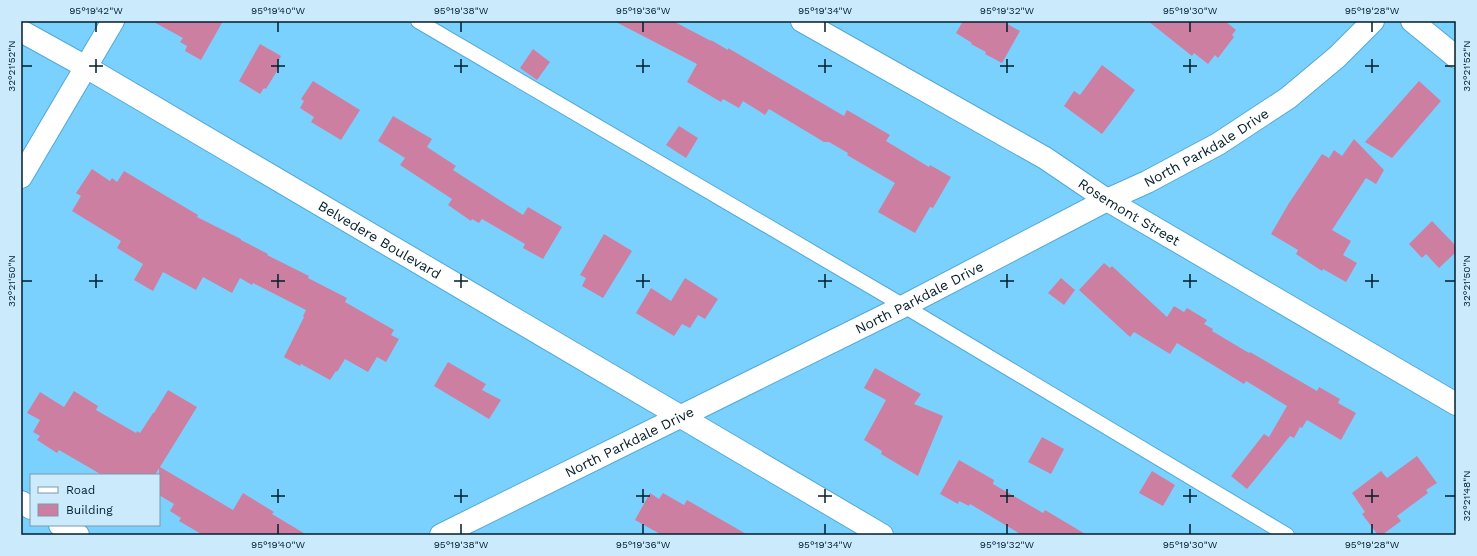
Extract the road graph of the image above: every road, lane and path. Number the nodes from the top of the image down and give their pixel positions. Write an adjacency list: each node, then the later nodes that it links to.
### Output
1 (113, 21): 8 (street)
2 (418, 21): 11 (lane)
3 (802, 21): 10 (street, Rosemont Street)
4 (1374, 21): 10 (street, North Parkdale Drive)
5 (1412, 21): 7 (street)
6 (21, 31): 8 (street, Belvedere Boulevard)
7 (1456, 57)
8 (86, 67): 9 (street); 13 (street, Belvedere Boulevard)
9 (21, 177)
10 (1107, 200): 11 (street, North Parkdale Drive); 12 (street, Rosemont Street)
11 (904, 306): 13 (street, North Parkdale Drive); 20 (lane)
12 (1456, 404)
13 (679, 417): 18 (street, North Parkdale Drive); 19 (street, Belvedere Boulevard)
14 (21, 502): 15 (street)
15 (30, 507)
16 (62, 526): 17 (street)
17 (78, 535)
18 (441, 535)
19 (882, 535)
20 (1287, 535)

